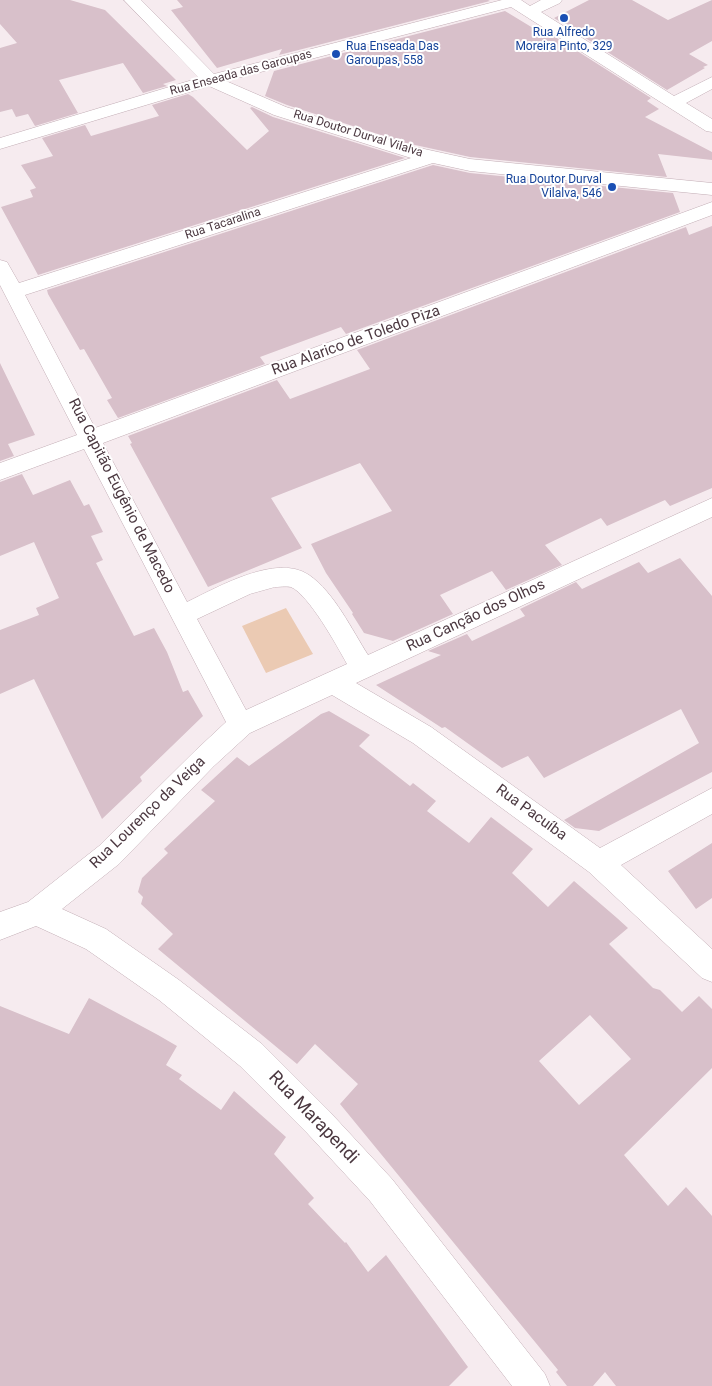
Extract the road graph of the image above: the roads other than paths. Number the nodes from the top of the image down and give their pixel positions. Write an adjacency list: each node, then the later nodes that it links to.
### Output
1 (132, 0): 5 (street, Rua Doutor Durval Vilalva)
2 (554, 0): 4 (street)
3 (511, 1): 4 (street); 5 (street, Rua Enseada das Garoupas)
4 (530, 12): 7 (street)
5 (210, 80): 9 (street, Rua Enseada das Garoupas); 10 (street, Rua Doutor Durval Vilalva)
6 (712, 82): 7 (street)
7 (674, 103): 8 (street)
8 (712, 127)
9 (0, 144)
10 (433, 157): 11 (street, Rua Doutor Durval Vilalva); 14 (street, Rua Tacaralina)
11 (712, 189)
12 (712, 208): 15 (street, Rua Alarico de Toledo Piza)
13 (0, 267): 14 (street, Rua Capitão Eugênio de Macedo)
14 (13, 292): 15 (street, Rua Capitão Eugênio de Macedo)
15 (90, 440): 16 (street, Rua Alarico de Toledo Piza); 18 (street, Rua Capitão Eugênio de Macedo)
16 (0, 472)
17 (712, 507): 19 (street, Rua Canção dos Olhos)
18 (182, 615): 19 (street); 21 (street, Rua Capitão Eugênio de Macedo)
19 (362, 668): 20 (street, Rua Canção dos Olhos)
20 (332, 682): 21 (street, Rua Canção dos Olhos); 23 (street, Rua Pacuíba)
21 (241, 725): 24 (street, Rua Lourenço da Veiga)
22 (712, 800): 23 (street)
23 (599, 863): 26 (street, Rua Pacuíba)
24 (37, 912): 25 (street, Rua Lourenço da Veiga); 27 (street, Rua Marapendi)
25 (0, 926)
26 (712, 968)
27 (533, 1386)

